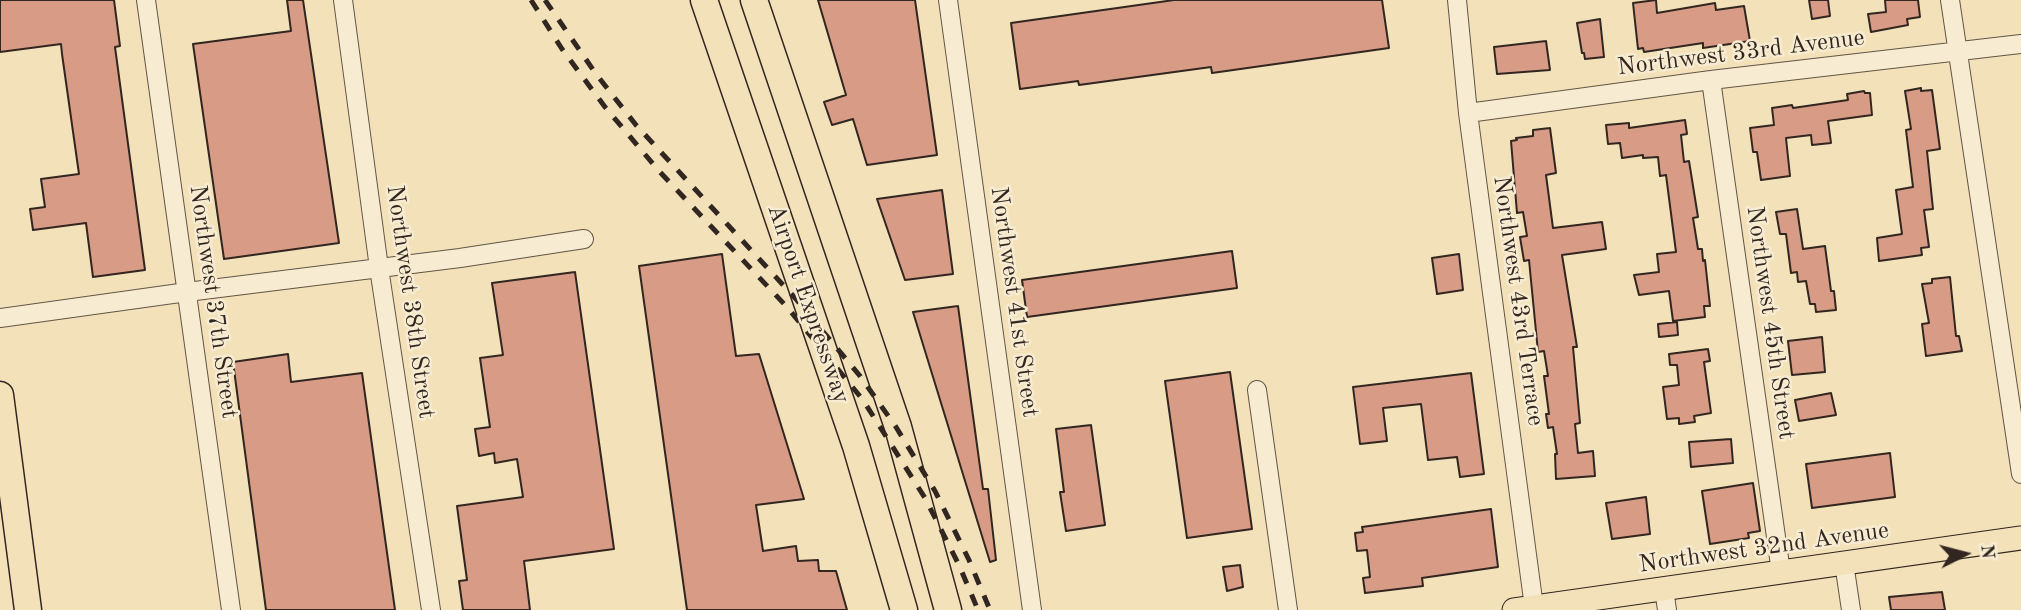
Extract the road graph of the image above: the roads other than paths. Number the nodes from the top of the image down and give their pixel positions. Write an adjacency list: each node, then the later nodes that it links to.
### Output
1 (146, 0): 14 (street, Northwest 37th Street)
2 (343, 0): 13 (street, Northwest 38th Street)
3 (704, 0): 27 (highway, Airport Expressway)
4 (754, 0): 28 (highway, Airport Expressway)
5 (947, 0): 29 (street, Northwest 41st Street)
6 (1457, 0): 11 (street, Northwest 43rd Terrace)
7 (1950, 0): 9 (street)
8 (2021, 44): 9 (street, Northwest 33rd Avenue)
9 (1958, 52): 10 (street, Northwest 33rd Avenue); 18 (street)
10 (1711, 80): 11 (street, Northwest 33rd Avenue); 21 (street, Northwest 45th Street)
11 (1468, 113): 23 (street, Northwest 43rd Terrace)
12 (584, 239): 13 (street)
13 (379, 268): 14 (street); 26 (street, Northwest 38th Street)
14 (187, 292): 15 (street); 25 (street, Northwest 37th Street)
15 (0, 318)
16 (1257, 390): 30 (street)
17 (0, 395): 24 (highway)
18 (2021, 474)
19 (2021, 538): 20 (main road, Northwest 32nd Avenue)
20 (1844, 563): 21 (main road, Northwest 32nd Avenue); 31 (street)
21 (1782, 572): 22 (main road, Northwest 32nd Avenue)
22 (1665, 599): 23 (main road, Northwest 32nd Avenue)
23 (1524, 609)
24 (28, 610)
25 (231, 610)
26 (431, 610)
27 (904, 610)
28 (948, 610)
29 (1032, 610)
30 (1288, 610)
31 (1851, 610)

